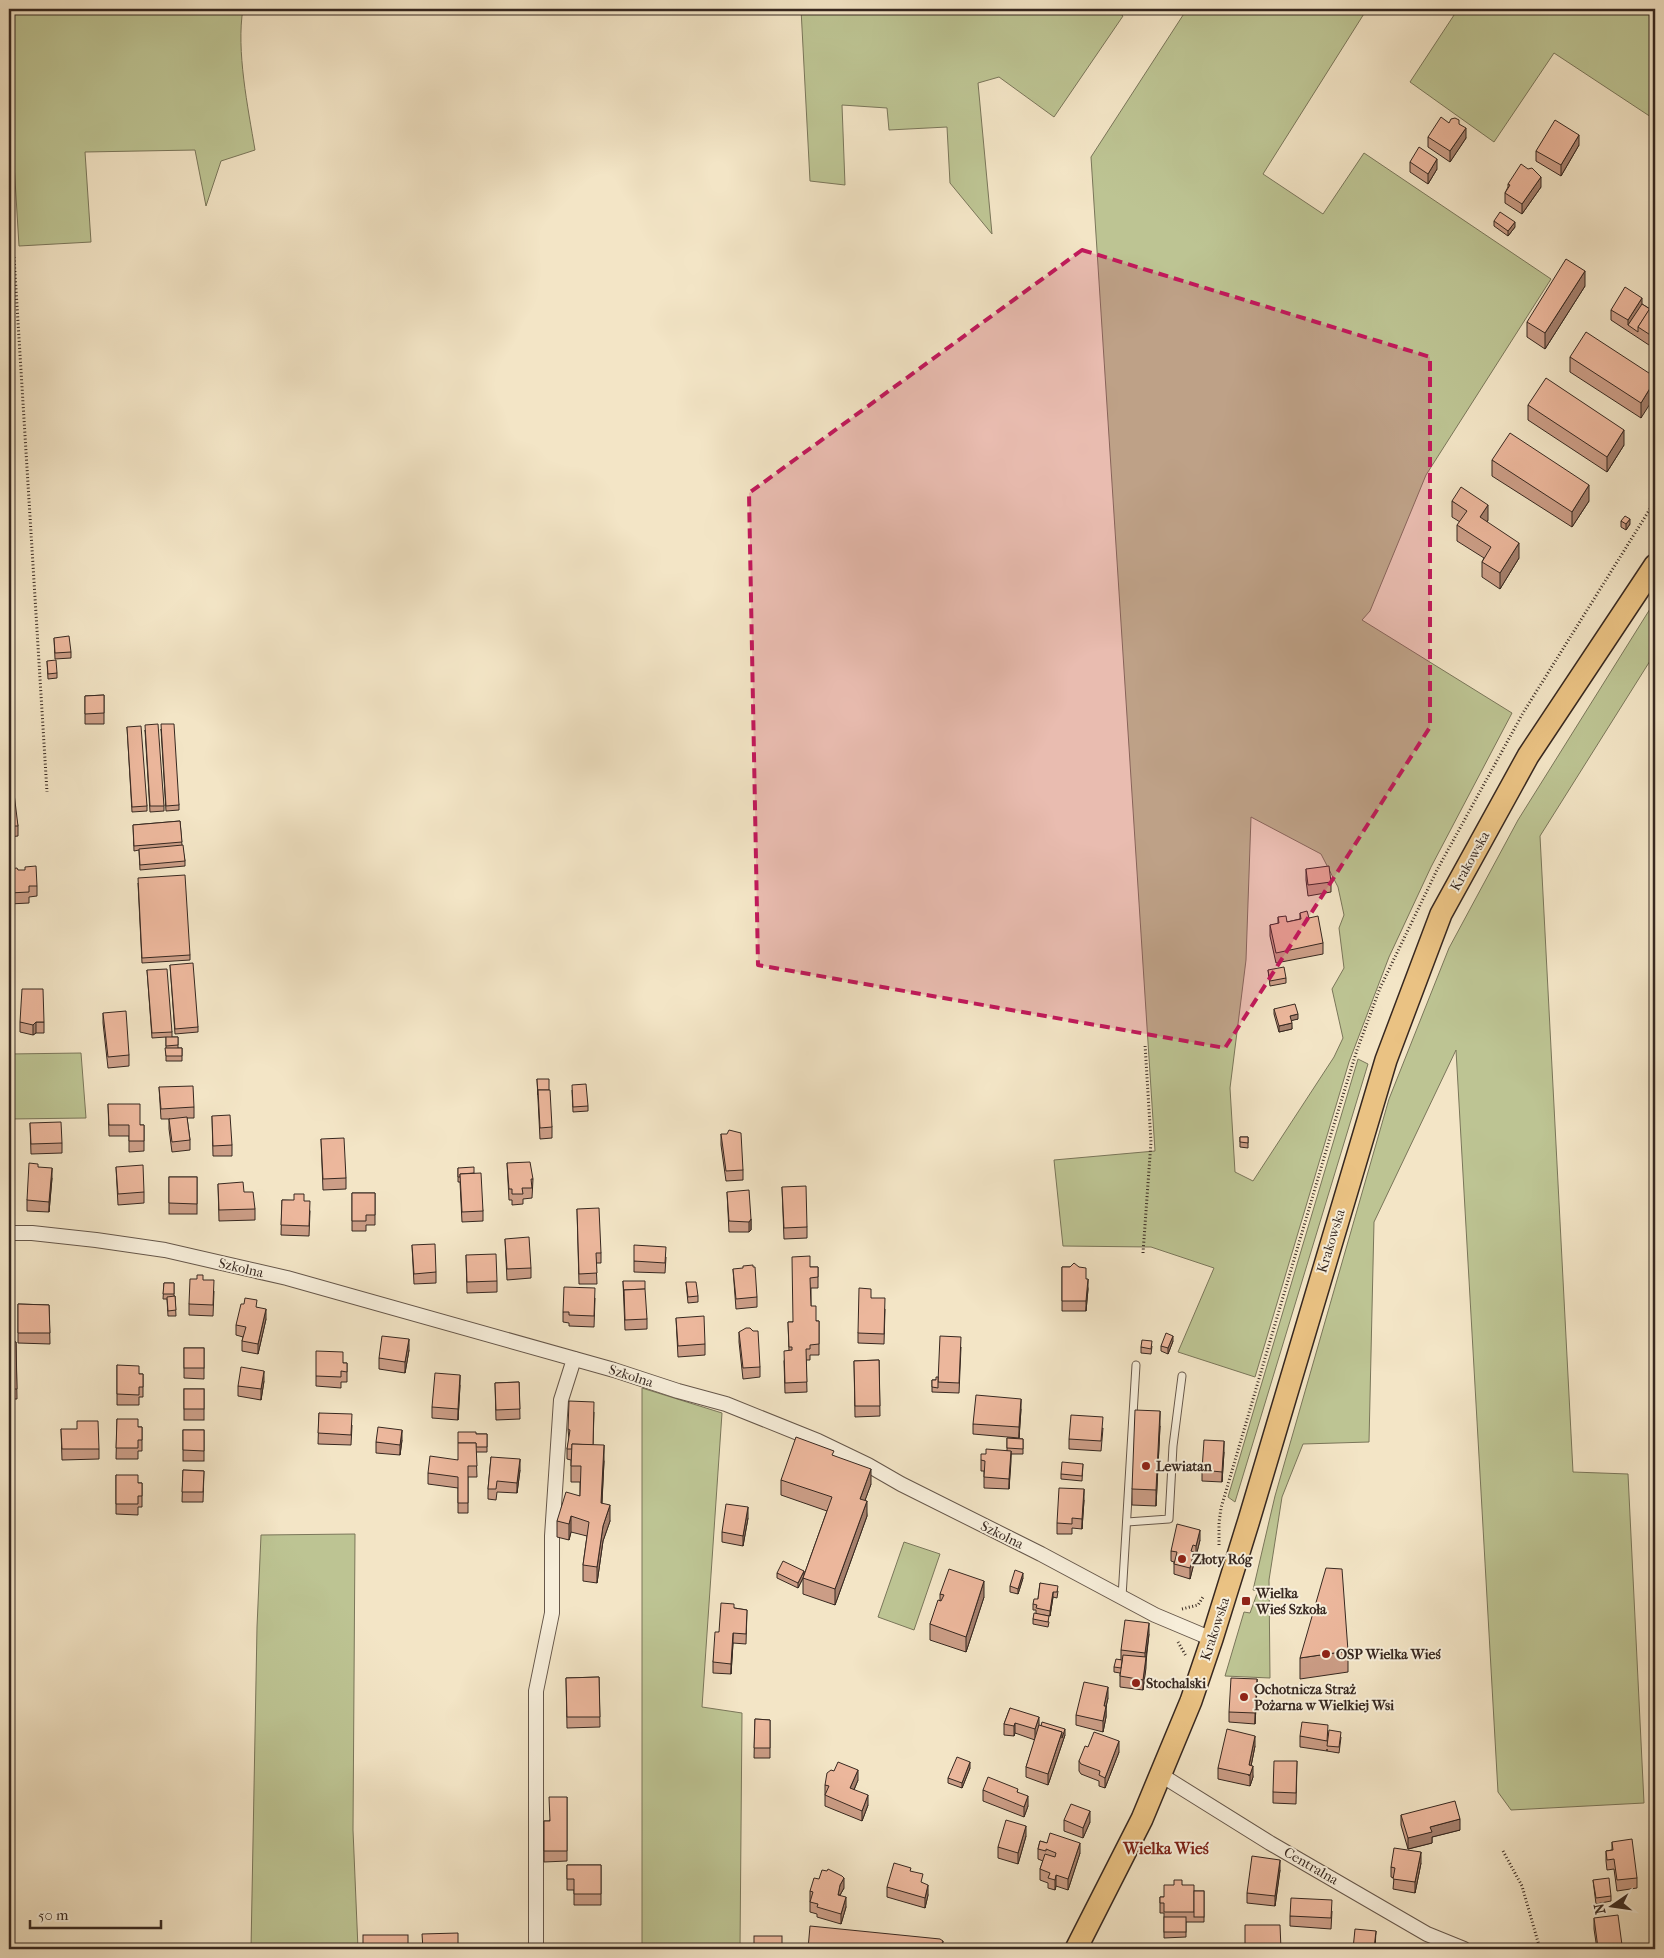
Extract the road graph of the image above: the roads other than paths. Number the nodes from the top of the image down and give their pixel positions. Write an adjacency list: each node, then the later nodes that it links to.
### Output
1 (1655, 565): 8 (main road, Krakowska)
2 (9, 1233): 3 (street, Szkolna)
3 (574, 1359): 7 (street, Szkolna); 10 (street)
4 (1136, 1365): 6 (lane)
5 (1182, 1376): 6 (lane)
6 (1127, 1522): 7 (lane)
7 (1122, 1598): 8 (street, Szkolna)
8 (1212, 1639): 9 (main road, Krakowska)
9 (1162, 1776): 11 (main road, Krakowska); 12 (street, Centralna)
10 (536, 1949)
11 (1076, 1949)
12 (1464, 1949)

